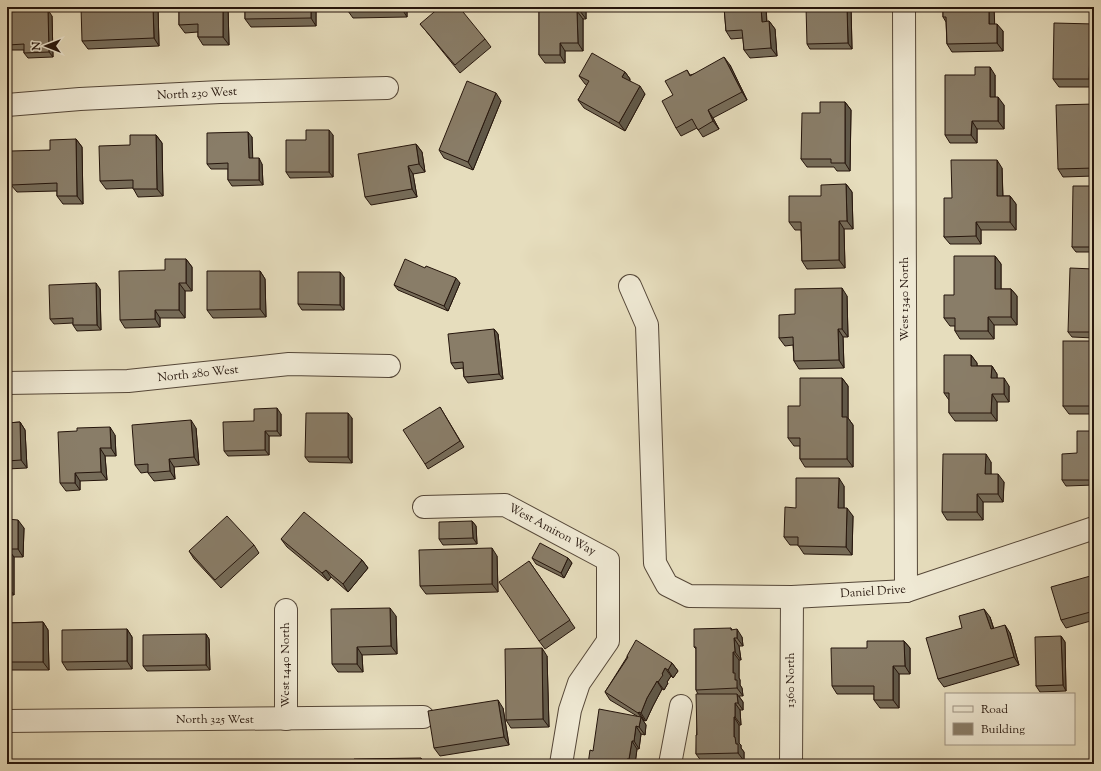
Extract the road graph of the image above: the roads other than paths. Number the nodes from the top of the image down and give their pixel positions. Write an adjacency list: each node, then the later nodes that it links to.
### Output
1 (904, 7): 9 (street, West 1340 North)
2 (387, 88): 3 (street, North 230 West)
3 (7, 105)
4 (630, 286): 10 (street, Daniel Drive)
5 (389, 366): 6 (street, North 280 West)
6 (7, 383)
7 (424, 507): 16 (street, West Amiron Way)
8 (1094, 528): 9 (street, Daniel Drive)
9 (906, 591): 10 (street, Daniel Drive)
10 (792, 597): 18 (street, 1360 North)
11 (286, 610): 14 (street, West 1440 North)
12 (681, 706): 17 (street)
13 (423, 717): 14 (street, North 325 West)
14 (286, 719): 15 (street, North 325 West)
15 (7, 721)
16 (561, 764)
17 (670, 764)
18 (791, 764)

